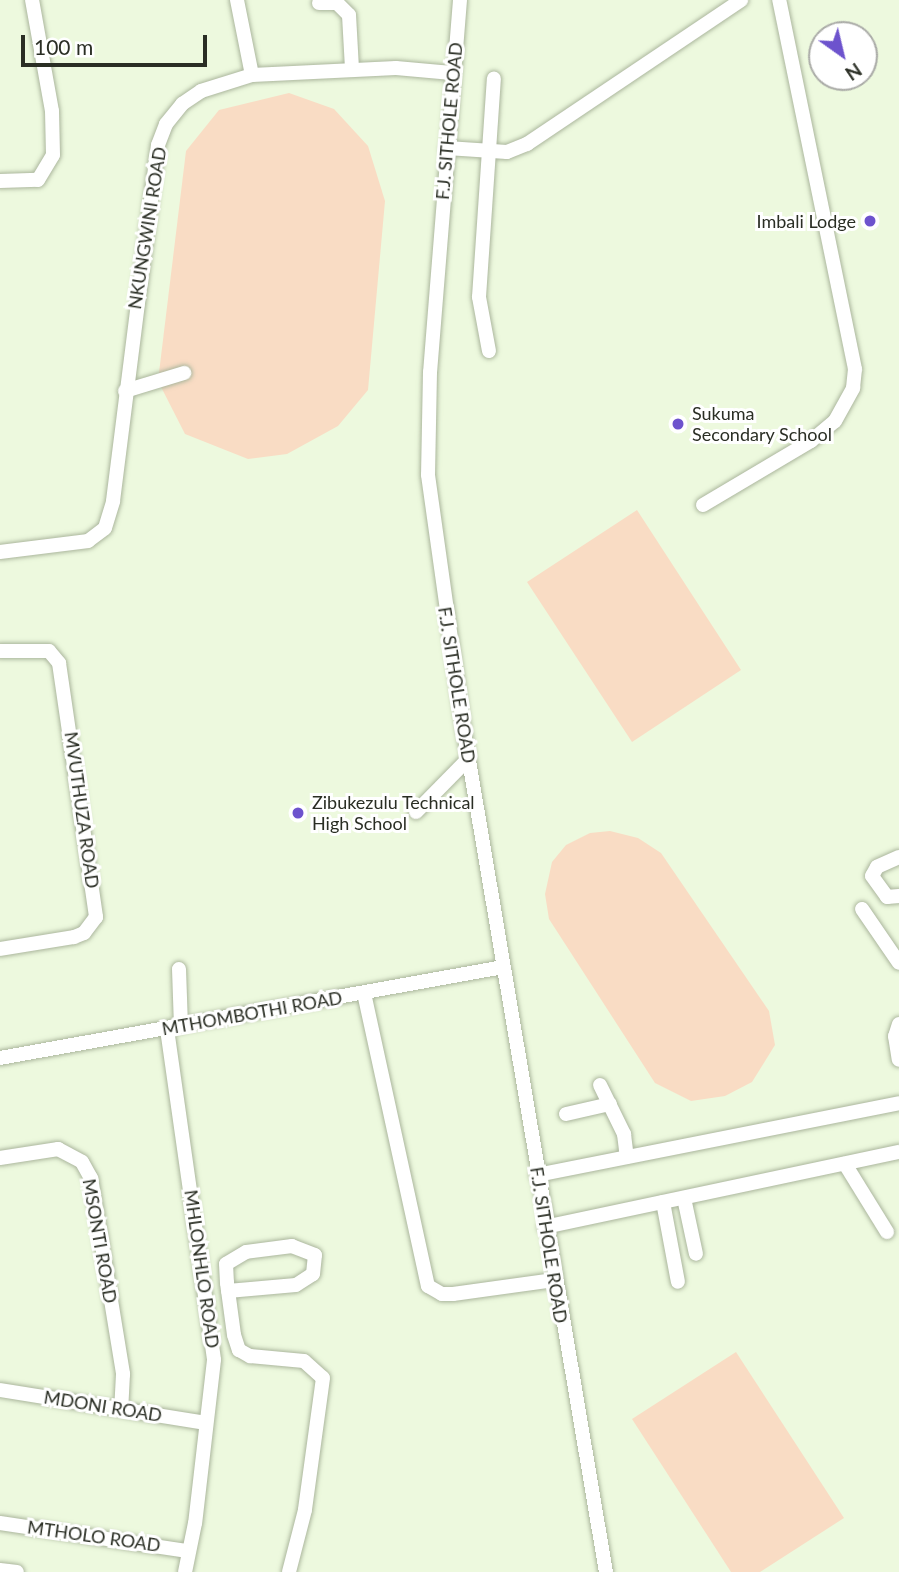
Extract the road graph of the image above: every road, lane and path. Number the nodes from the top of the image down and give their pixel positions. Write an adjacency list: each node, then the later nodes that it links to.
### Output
1 (32, 0): 13 (street)
2 (237, 0): 9 (street)
3 (460, 0): 8 (street, F.J. SITHOLE ROAD)
4 (741, 0): 12 (street)
5 (779, 0): 17 (street)
6 (319, 3): 7 (street)
7 (352, 69): 8 (street, NKUNGWINI ROAD); 9 (street, NKUNGWINI ROAD)
8 (452, 73): 11 (street, F.J. SITHOLE ROAD)
9 (252, 75): 16 (street, NKUNGWINI ROAD)
10 (494, 79): 12 (street)
11 (447, 148): 12 (street); 20 (street, F.J. SITHOLE ROAD)
12 (487, 152): 14 (street)
13 (0, 181)
14 (489, 351)
15 (184, 373): 16 (street)
16 (124, 391): 18 (street, NKUNGWINI ROAD)
17 (704, 505)
18 (0, 552)
19 (0, 651): 25 (street, MVUTHUZA ROAD)
20 (468, 759): 21 (street); 27 (street, F.J. SITHOLE ROAD)
21 (416, 812)
22 (899, 857): 23 (street)
23 (899, 896)
24 (862, 909): 26 (street)
25 (1, 945)
26 (899, 963)
27 (503, 967): 29 (street, MTHOMBOTHI ROAD); 42 (street, F.J. SITHOLE ROAD)
28 (178, 969): 31 (street, MHLONHLO ROAD)
29 (364, 992): 31 (street, MTHOMBOTHI ROAD); 48 (street)
30 (899, 1024): 33 (street)
31 (174, 1028): 32 (street, MTHOMBOTHI ROAD); 53 (street, MHLONHLO ROAD)
32 (0, 1058)
33 (899, 1060)
34 (600, 1085): 36 (street)
35 (899, 1102): 39 (street)
36 (610, 1104): 37 (street); 39 (street)
37 (566, 1114)
38 (899, 1152): 41 (street)
39 (627, 1157): 42 (street)
40 (0, 1158): 52 (street, MSONTI ROAD)
41 (845, 1164): 43 (street); 46 (street)
42 (537, 1175): 45 (street, F.J. SITHOLE ROAD)
43 (684, 1198): 44 (street); 47 (street)
44 (663, 1202): 45 (street); 49 (street)
45 (545, 1227): 48 (street, F.J. SITHOLE ROAD)
46 (887, 1232)
47 (696, 1254)
48 (554, 1280): 60 (street, F.J. SITHOLE ROAD)
49 (678, 1282)
50 (228, 1291): 50 (street); 59 (street)
51 (0, 1390): 52 (street, MDONI ROAD)
52 (121, 1408): 53 (street, MDONI ROAD)
53 (205, 1423): 55 (street, MHLONHLO ROAD)
54 (0, 1523): 55 (street, MTHOLO ROAD)
55 (188, 1551): 58 (street, MHLONHLO ROAD)
56 (0, 1570): 57 (street)
57 (17, 1572)
58 (185, 1572)
59 (289, 1572)
60 (606, 1572)

